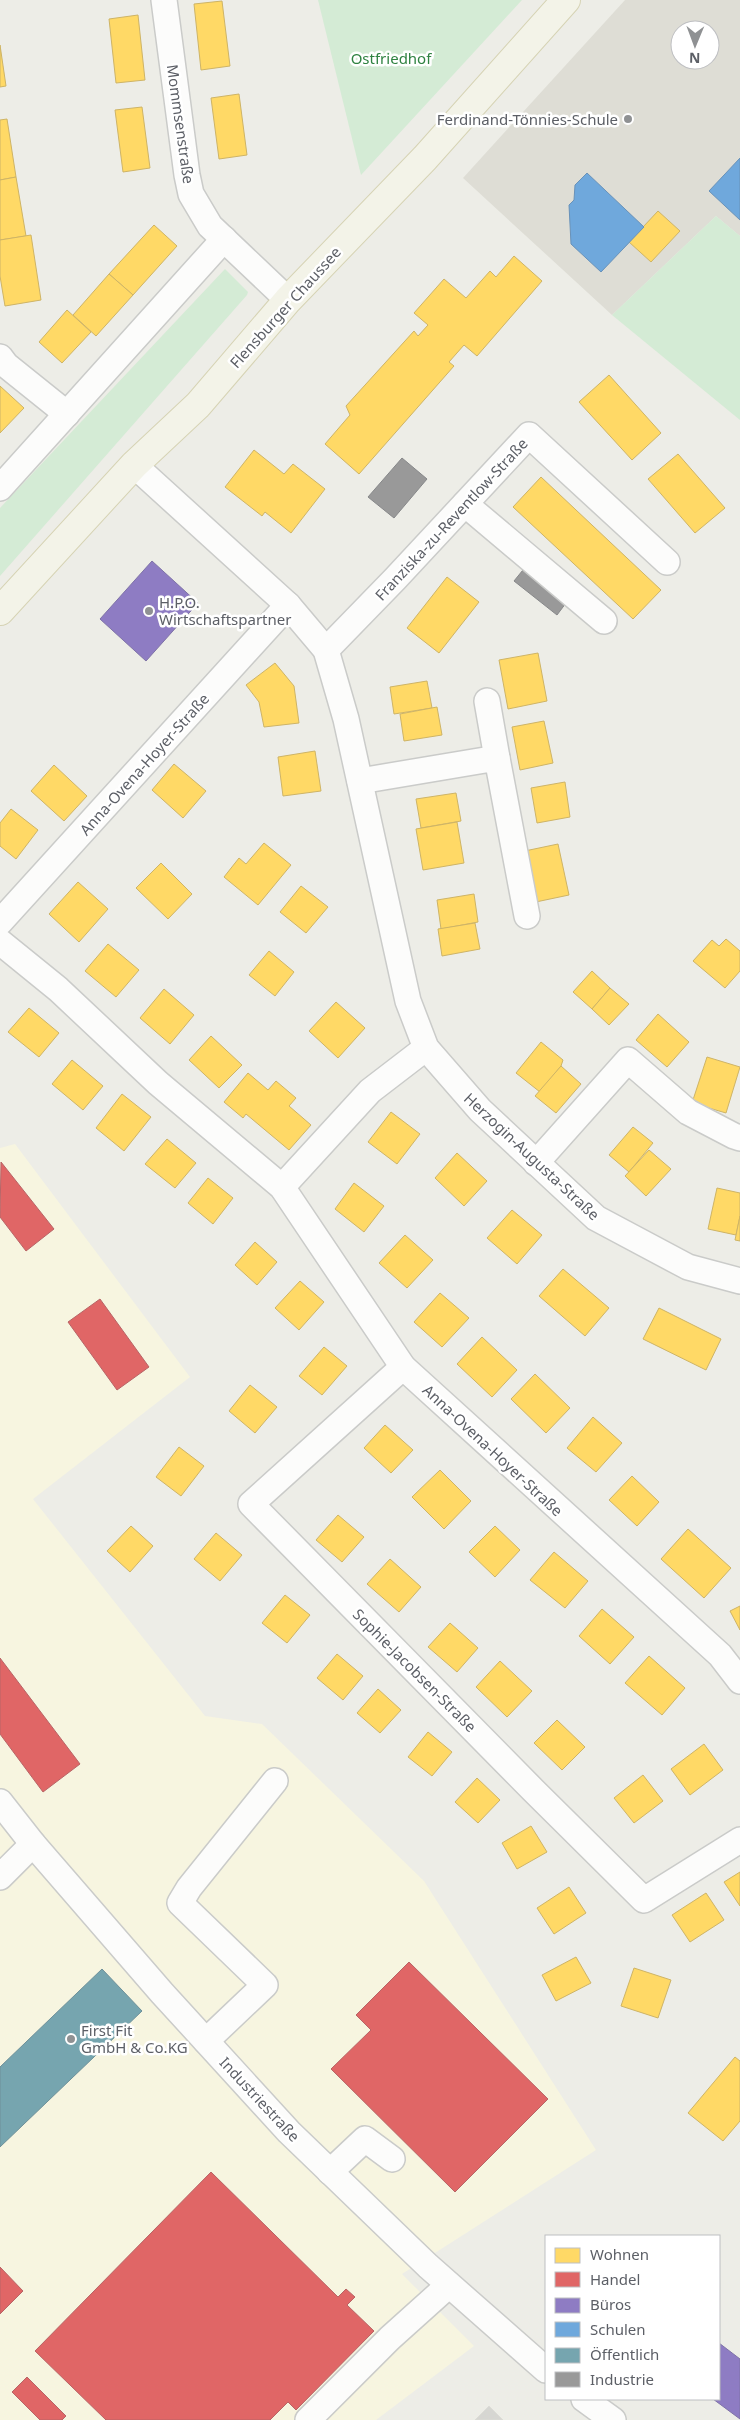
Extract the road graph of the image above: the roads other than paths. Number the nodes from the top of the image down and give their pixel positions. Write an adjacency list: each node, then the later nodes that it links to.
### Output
1 (164, 0): 3 (street, Mommsenstraße)
2 (566, 0): 4 (main road, Flensburger Chaussee)
3 (224, 239): 4 (street, Mommsenstraße); 6 (street)
4 (288, 300): 7 (main road, Flensburger Chaussee)
5 (0, 357): 6 (street)
6 (67, 414): 8 (street)
7 (134, 465): 11 (street, Herzogin-Augusta-Straße); 12 (main road, Flensburger Chaussee)
8 (0, 488)
9 (465, 504): 10 (street, Franziska-zu-Reventlow-Straße); 13 (street); 14 (street, Franziska-zu-Reventlow-Straße)
10 (667, 562)
11 (288, 605): 14 (street, Herzogin-Augusta-Straße); 19 (street, Anna-Ovena-Hoyer-Straße)
12 (0, 611)
13 (604, 620)
14 (326, 650): 17 (street, Herzogin-Augusta-Straße)
15 (486, 701): 16 (street)
16 (496, 758): 17 (street); 18 (street)
17 (360, 781): 21 (street, Herzogin-Augusta-Straße)
18 (527, 916)
19 (0, 922)
20 (0, 942): 24 (street, Anna-Ovena-Hoyer-Straße)
21 (426, 1048): 23 (street, Herzogin-Augusta-Straße); 24 (street)
22 (740, 1138): 23 (street)
23 (536, 1163): 25 (street, Herzogin-Augusta-Straße)
24 (282, 1187): 26 (street, Anna-Ovena-Hoyer-Straße)
25 (740, 1281)
26 (403, 1367): 27 (street, Anna-Ovena-Hoyer-Straße); 30 (street, Sophie-Jacobsen-Straße)
27 (740, 1681)
28 (275, 1781): 33 (street)
29 (0, 1802): 31 (street, Industriestraße)
30 (740, 1840)
31 (33, 1844): 32 (street); 33 (street, Industriestraße)
32 (0, 1876)
33 (206, 2041): 35 (street, Industriestraße)
34 (392, 2159): 35 (street)
35 (330, 2172): 36 (street, Industriestraße)
36 (449, 2285): 37 (street, Industriestraße); 40 (street)
37 (545, 2369)
38 (585, 2400): 39 (street)
39 (609, 2419)
40 (308, 2420)

